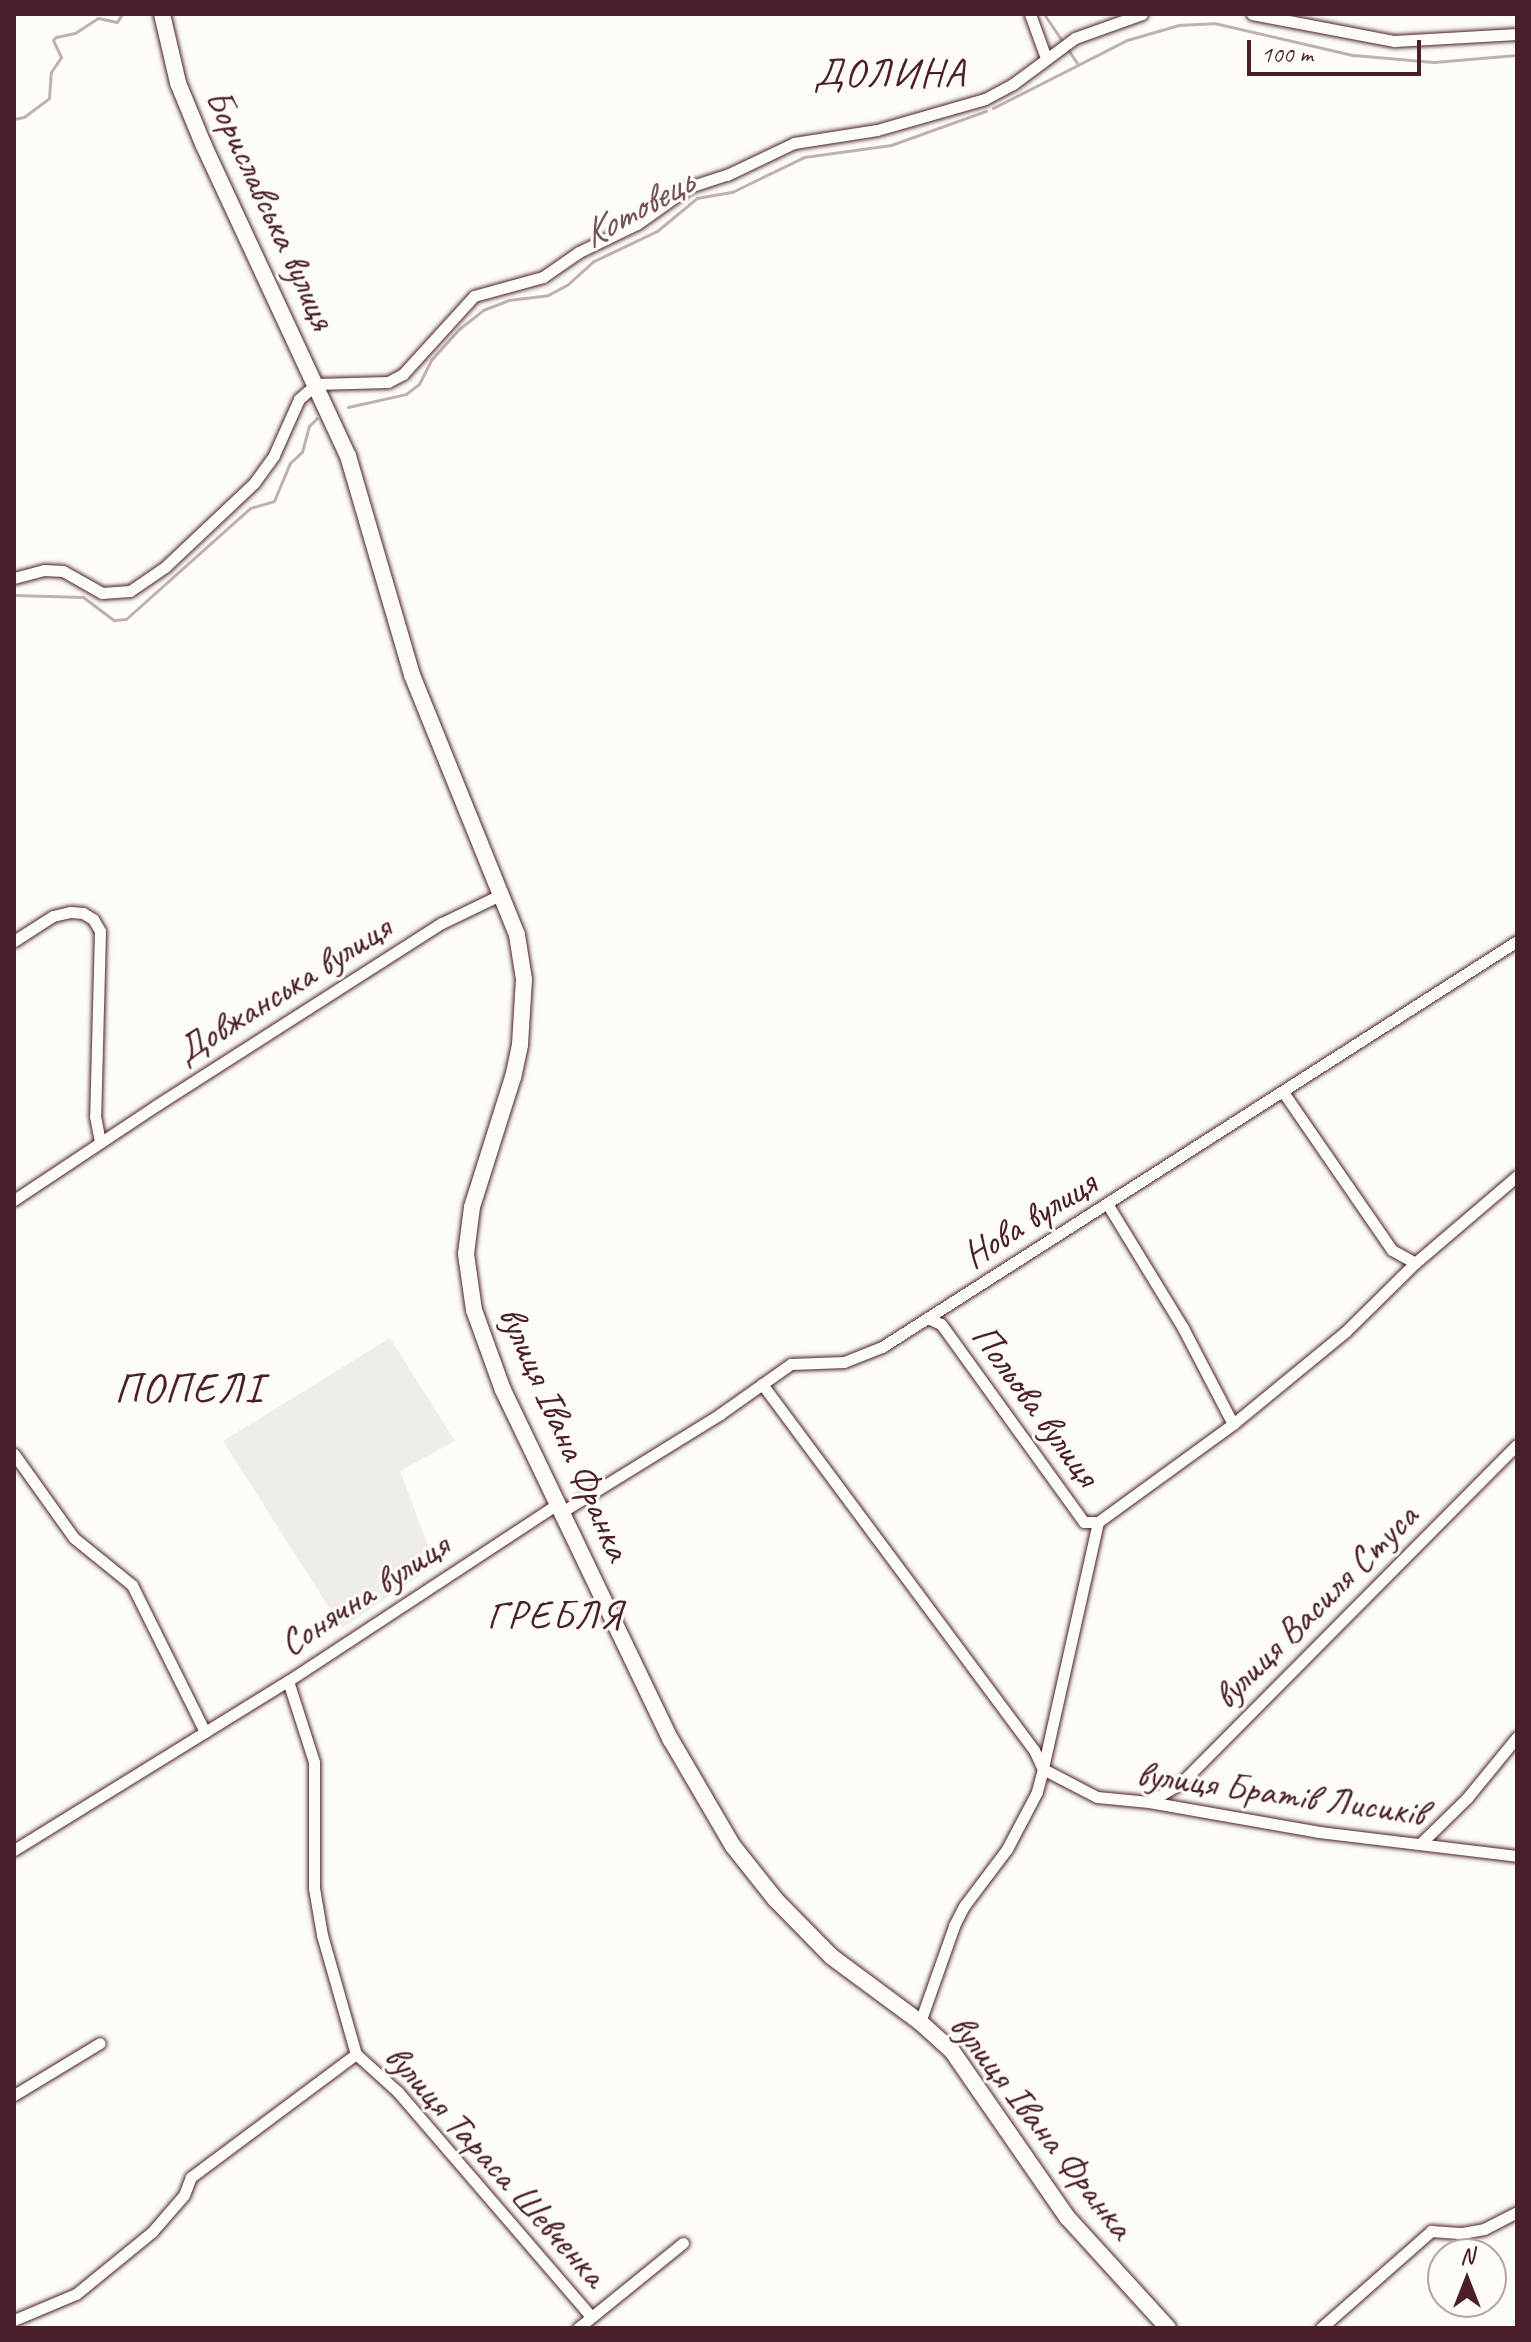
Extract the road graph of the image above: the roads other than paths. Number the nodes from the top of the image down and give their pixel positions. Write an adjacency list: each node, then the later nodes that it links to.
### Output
1 (162, 14): 7 (main road, Бориславська вулиця)
2 (1030, 14): 6 (street)
3 (1142, 14): 6 (street, Бориславська вулиця)
4 (1252, 14): 5 (street)
5 (1517, 34)
6 (1050, 54): 7 (street, Бориславська вулиця)
7 (316, 384): 8 (street); 9 (main road, Бориславська вулиця)
8 (14, 578)
9 (412, 675): 10 (main road, вулиця Івана Франка)
10 (502, 894): 14 (street, Довжанська вулиця); 24 (main road, вулиця Івана Франка)
11 (14, 941): 14 (street)
12 (1517, 941): 13 (street, Нова вулиця)
13 (1283, 1092): 17 (street, Нова вулиця); 18 (street)
14 (100, 1141): 16 (street, Довжанська вулиця)
15 (1517, 1176): 18 (street, Польова вулиця)
16 (14, 1200)
17 (1108, 1205): 19 (street, Нова вулиця); 21 (street)
18 (1415, 1263): 21 (street, Польова вулиця)
19 (928, 1318): 20 (street, Нова вулиця); 25 (street, Польова вулиця)
20 (762, 1384): 24 (street, Нова вулиця); 31 (street)
21 (1233, 1424): 26 (street, Польова вулиця)
22 (1517, 1445): 32 (street, вулиця Василя Стуса)
23 (14, 1454): 29 (street)
24 (558, 1509): 28 (street, Сонячна вулиця); 36 (main road, вулиця Івана Франка)
25 (1084, 1522): 26 (street, Польова вулиця); 27 (street)
26 (1098, 1522): 27 (street, Польова вулиця)
27 (1093, 1536): 31 (street, Польова вулиця)
28 (288, 1681): 29 (street, Сонячна вулиця); 38 (street, вулиця Тараса Шевченка)
29 (205, 1732): 33 (street, Сонячна вулиця)
30 (1517, 1737): 34 (street)
31 (1043, 1769): 32 (street, вулиця Братів Лисиків); 36 (street)
32 (1149, 1802): 34 (street, вулиця Братів Лисиків)
33 (16, 1844)
34 (1420, 1844): 35 (street, вулиця Братів Лисиків)
35 (1517, 1856)
36 (920, 2022): 45 (main road, вулиця Івана Франка)
37 (100, 2043): 39 (street)
38 (356, 2054): 42 (street, вулиця Тараса Шевченка); 43 (street, вулиця Тараса Шевченка)
39 (14, 2095)
40 (1517, 2212): 46 (street)
41 (683, 2243): 42 (street, вулиця Тараса Шевченка)
42 (591, 2316): 44 (street, вулиця Тараса Шевченка)
43 (14, 2320)
44 (578, 2328)
45 (1168, 2328)
46 (1321, 2328)

